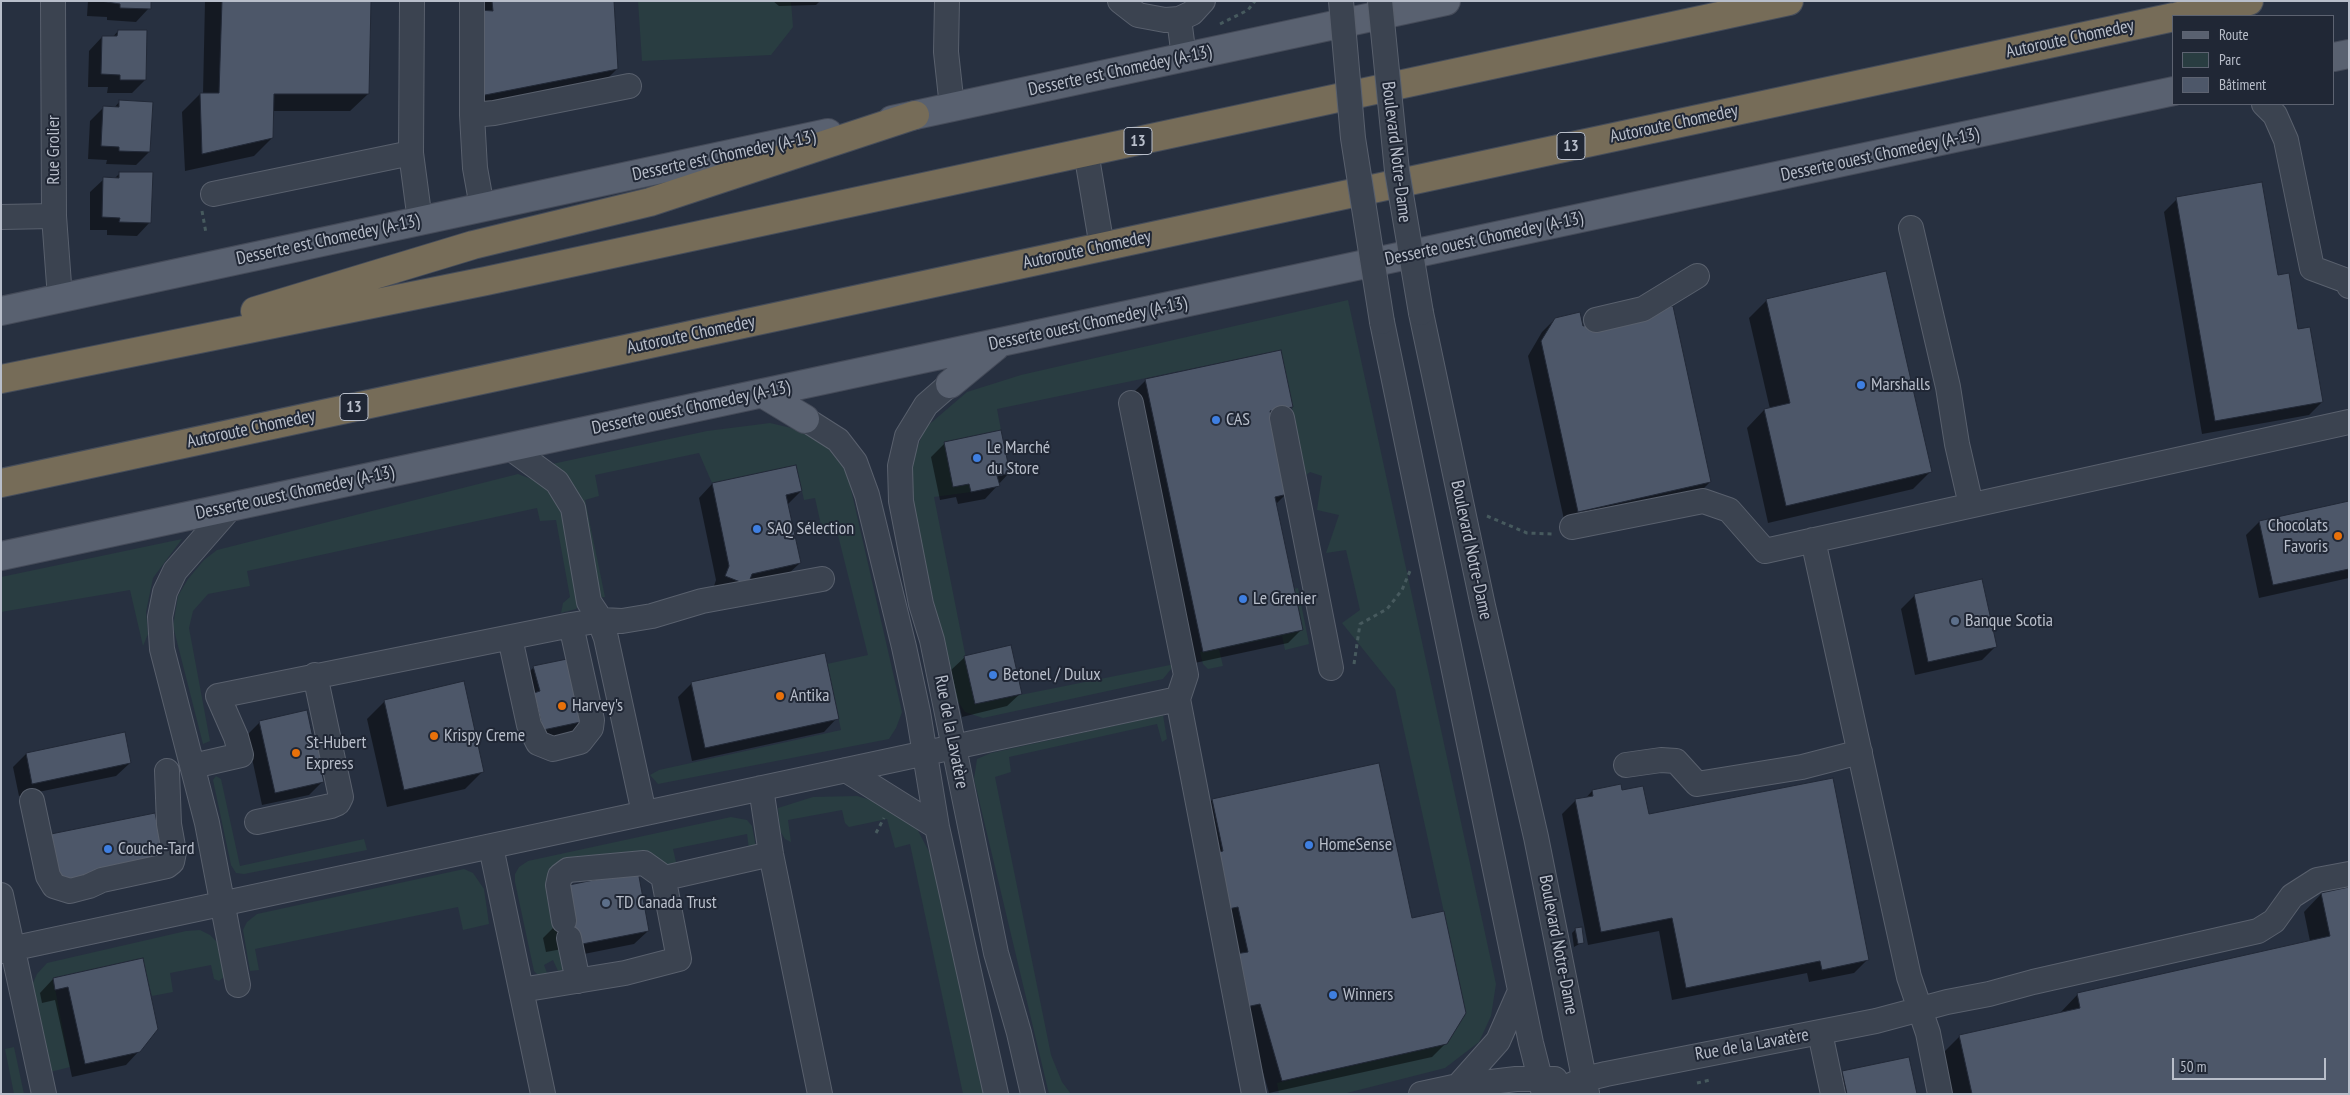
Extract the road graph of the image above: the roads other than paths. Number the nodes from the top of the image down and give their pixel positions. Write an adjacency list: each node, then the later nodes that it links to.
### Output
1 (54, 1): 28 (street, Rue Grolier)
2 (412, 1): 25 (street)
3 (472, 1): 22 (street)
4 (947, 1): 21 (street)
5 (1120, 1): 14 (street)
6 (1203, 1): 14 (street)
7 (1341, 1): 83 (street, bridge)
8 (1380, 1): 87 (street, Boulevard Notre-Dame, bridge)
9 (1446, 1): 17 (main road, Desserte est Chomedey (A-13))
10 (1789, 1): 24 (highway, 13)
11 (2249, 1): 12 (highway)
12 (2184, 15)
13 (2172, 17): 32 (highway, Autoroute Chomedey / 13)
14 (1179, 19): 17 (street)
15 (2349, 54): 16 (main road)
16 (2335, 57)
17 (1184, 58): 21 (main road, Desserte est Chomedey (A-13))
18 (629, 86): 22 (street)
19 (2172, 91): 38 (main road, Desserte ouest Chomedey (A-13))
20 (2265, 105): 34 (street)
21 (952, 107): 23 (main road, Desserte est Chomedey (A-13))
22 (472, 115): 27 (street)
23 (914, 115): 27 (main road, Desserte est Chomedey (A-13)); 39 (highway)
24 (1086, 152): 32 (street); 39 (highway, 13)
25 (412, 153): 26 (street); 30 (street)
26 (208, 203)
27 (482, 207): 30 (main road, Desserte est Chomedey (A-13))
28 (54, 216): 29 (street); 35 (street, Rue Grolier)
29 (1, 217)
30 (420, 221): 35 (main road, Desserte est Chomedey (A-13))
31 (1911, 228): 49 (street)
32 (1102, 247): 48 (highway, Autoroute Chomedey / 13)
33 (1697, 276): 37 (street)
34 (2349, 286)
35 (60, 298): 36 (main road, Desserte est Chomedey (A-13))
36 (1, 311)
37 (1596, 320)
38 (1000, 343): 41 (main road); 42 (main road, Desserte ouest Chomedey (A-13))
39 (102, 358): 40 (highway, 13)
40 (1, 379)
41 (950, 384): 61 (street, Rue de la Lavatère)
42 (762, 393): 45 (main road); 47 (main road, Desserte ouest Chomedey (A-13))
43 (1130, 403): 60 (street)
44 (1282, 418): 58 (street)
45 (805, 420): 62 (street, Rue de la Lavatère)
46 (2349, 422): 49 (street)
47 (509, 447): 50 (main road, Desserte ouest Chomedey (A-13)); 55 (street)
48 (1, 483)
49 (1971, 505): 52 (street)
50 (231, 507): 53 (main road, Desserte ouest Chomedey (A-13)); 65 (street)
51 (1572, 527): 52 (street)
52 (1813, 540): 63 (street)
53 (1, 556)
54 (822, 579): 55 (street)
55 (599, 621): 56 (street); 70 (street)
56 (571, 625): 57 (street); 57 (street)
57 (510, 638): 59 (street)
58 (1342, 666)
59 (315, 676): 65 (street); 71 (street)
60 (1178, 699): 61 (street); 94 (street)
61 (953, 746): 62 (street); 93 (street, Rue de la Lavatère)
62 (924, 752): 66 (street); 72 (street, Rue de la Lavatère)
63 (1860, 752): 64 (street); 84 (street)
64 (1626, 765)
65 (194, 766): 78 (street)
66 (846, 770): 68 (street); 72 (street)
67 (167, 771): 69 (street)
68 (761, 788): 70 (street); 74 (street)
69 (32, 801)
70 (644, 813): 73 (street)
71 (257, 822)
72 (937, 827): 92 (street, Rue de la Lavatère)
73 (491, 847): 78 (street); 82 (street)
74 (771, 854): 76 (street); 91 (street)
75 (2349, 874): 84 (street, Rue de la Lavatère)
76 (665, 878): 80 (street); 80 (street)
77 (1, 895): 79 (street)
78 (224, 905): 79 (street); 81 (street)
79 (7, 950): 89 (street)
80 (578, 982): 82 (street)
81 (238, 985)
82 (522, 990): 90 (street)
83 (1520, 991): 86 (street); 88 (street)
84 (1919, 1009): 85 (street, Rue de la Lavatère); 97 (street)
85 (1820, 1033): 87 (street, Rue de la Lavatère); 96 (street)
86 (1458, 1086): 88 (street, Rue de la Lavatère); 95 (street, Rue de la Lavatère)
87 (1586, 1086): 88 (street, Rue de la Lavatère)
88 (1545, 1089)
89 (44, 1094)
90 (543, 1094)
91 (820, 1094)
92 (996, 1094)
93 (1033, 1094)
94 (1254, 1094)
95 (1421, 1094)
96 (1833, 1094)
97 (1940, 1094)

